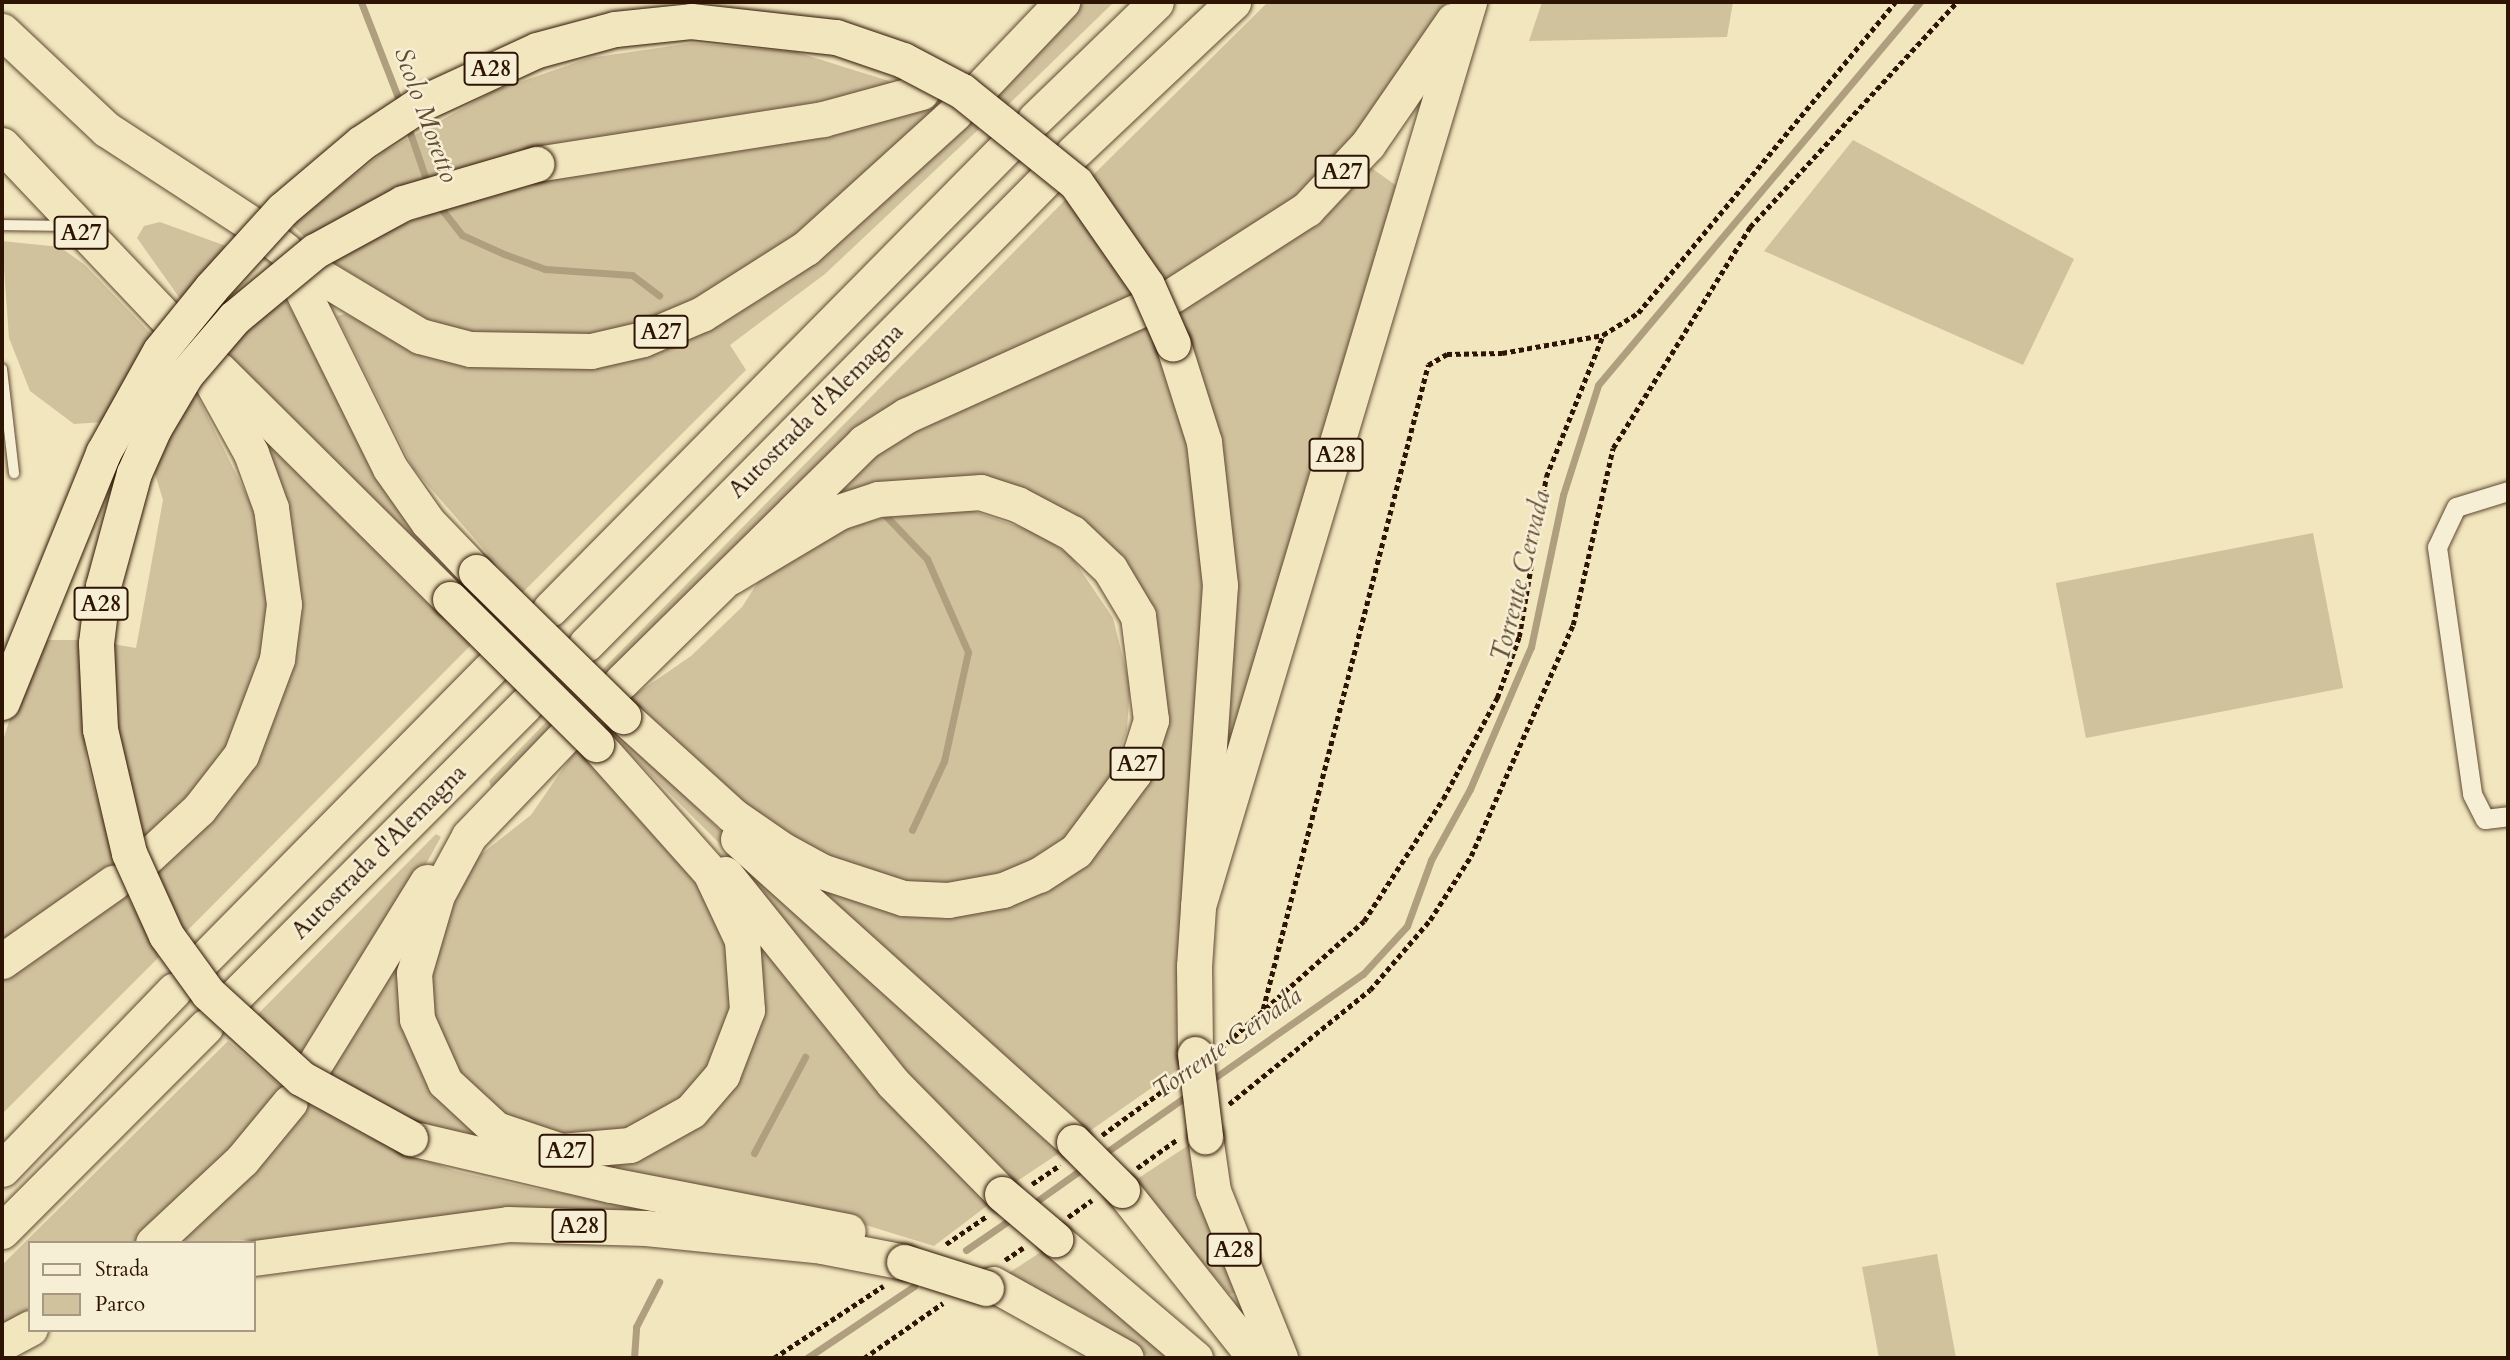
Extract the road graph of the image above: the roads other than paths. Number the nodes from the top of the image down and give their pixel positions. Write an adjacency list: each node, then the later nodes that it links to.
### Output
1 (1156, 2): 9 (highway)
2 (1233, 2): 12 (highway)
3 (1466, 2): 17 (highway, A27); 36 (highway, A28)
4 (1050, 14): 6 (highway)
5 (2, 31): 16 (highway)
6 (970, 78)
7 (921, 92): 48 (highway, A28, bridge)
8 (955, 113): 30 (highway, A27, bridge)
9 (1035, 119)
10 (2, 145): 15 (highway, A27)
11 (1007, 146): 24 (highway, Autostrada d'Alemagna)
12 (1073, 153)
13 (1046, 179): 25 (highway, Autostrada d'Alemagna)
14 (2, 225): 15 (lane)
15 (73, 226): 19 (highway, A27)
16 (274, 243)
17 (1172, 295)
18 (1139, 310): 23 (highway, A27)
19 (164, 317)
20 (2, 369): 21 (lane)
21 (14, 473)
22 (2508, 491): 32 (street)
23 (730, 577): 27 (highway, A27); 30 (highway, A27)
24 (550, 609)
25 (586, 643)
26 (491, 668): 38 (highway, Autostrada d'Alemagna)
27 (621, 682)
28 (2, 702): 36 (highway, A28, bridge)
29 (525, 705): 40 (highway, Autostrada d'Alemagna)
30 (623, 716): 53 (highway, A28, bridge)
31 (591, 748): 33 (highway, A27); 33 (highway, A27); 34 (highway, bridge); 52 (highway, bridge)
32 (2508, 816)
33 (469, 836): 42 (highway, A27)
34 (143, 861)
35 (113, 883): 37 (highway)
36 (1198, 906): 54 (highway, A28, bridge)
37 (2, 961)
38 (200, 963)
39 (174, 990): 44 (highway)
40 (232, 999)
41 (205, 1027): 45 (highway)
42 (310, 1070)
43 (290, 1102): 46 (highway)
44 (2, 1169)
45 (2, 1231)
46 (155, 1241)
47 (256, 1258): 48 (highway, A28)
48 (915, 1259): 51 (highway, A28)
49 (28, 1329): 50 (highway)
50 (2, 1343)
51 (1126, 1358)
52 (1195, 1358)
53 (1255, 1358)
54 (1280, 1358)

